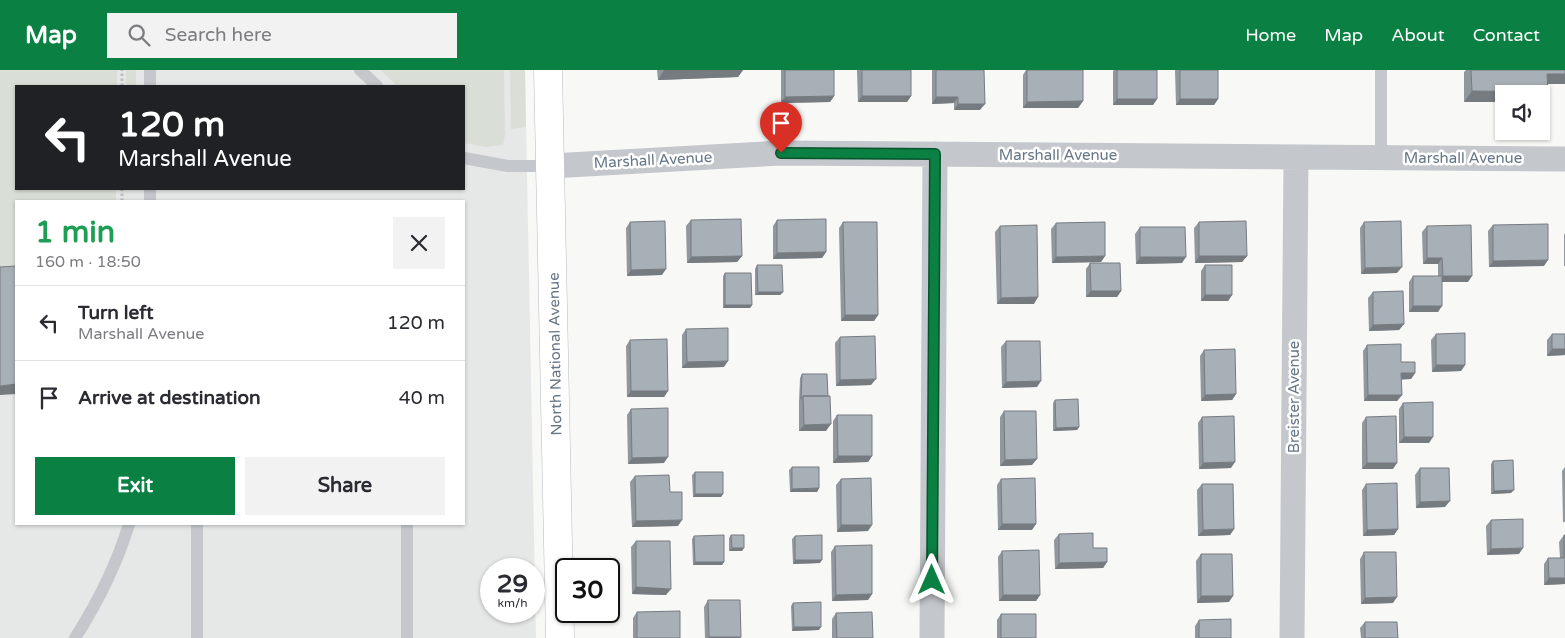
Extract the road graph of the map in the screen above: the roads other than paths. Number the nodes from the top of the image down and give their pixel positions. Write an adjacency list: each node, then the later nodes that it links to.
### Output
1 (150, 70): 5 (lane)
2 (360, 70): 6 (lane)
3 (548, 70): 12 (street, North National Avenue)
4 (1381, 70): 9 (lane)
5 (150, 85)
6 (376, 85)
7 (935, 154): 8 (street, Marshall Avenue); 12 (street, Marshall Avenue); 20 (street)
8 (1296, 157): 9 (street, Marshall Avenue); 21 (street, Breister Avenue)
9 (1381, 157): 11 (street, Marshall Avenue)
10 (465, 158): 12 (lane)
11 (1565, 159)
12 (551, 166): 19 (street, North National Avenue)
13 (129, 525): 16 (lane)
14 (197, 525): 17 (lane)
15 (407, 525): 18 (lane)
16 (75, 638)
17 (197, 638)
18 (407, 638)
19 (560, 638)
20 (932, 638)
21 (1292, 638)

